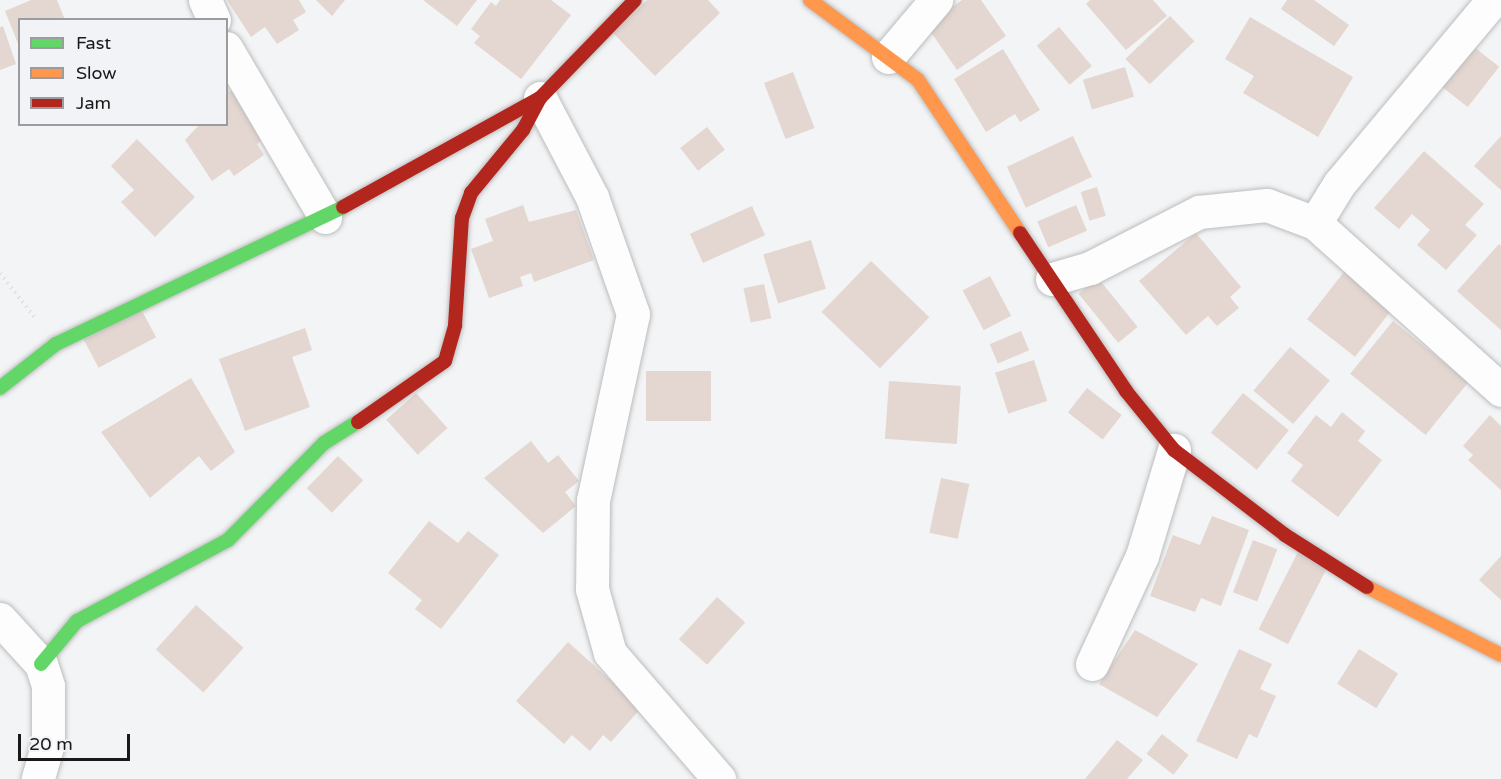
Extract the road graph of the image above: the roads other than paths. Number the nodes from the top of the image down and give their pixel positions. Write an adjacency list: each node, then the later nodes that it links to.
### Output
1 (205, 0): 6 (street)
2 (635, 0): 9 (street)
3 (810, 0): 8 (street)
4 (936, 0): 8 (street)
5 (1493, 0): 11 (street)
6 (213, 18)
7 (228, 51): 10 (street)
8 (888, 57): 12 (street)
9 (540, 98): 10 (street); 18 (street); 21 (street)
10 (325, 217): 13 (street)
11 (1315, 223): 12 (street); 14 (street)
12 (1052, 279): 15 (street)
13 (0, 388)
14 (1501, 390)
15 (1174, 450): 17 (street); 19 (street)
16 (0, 619): 18 (street)
17 (1501, 655)
18 (41, 664): 20 (street)
19 (1092, 664)
20 (38, 779)
21 (720, 779)

